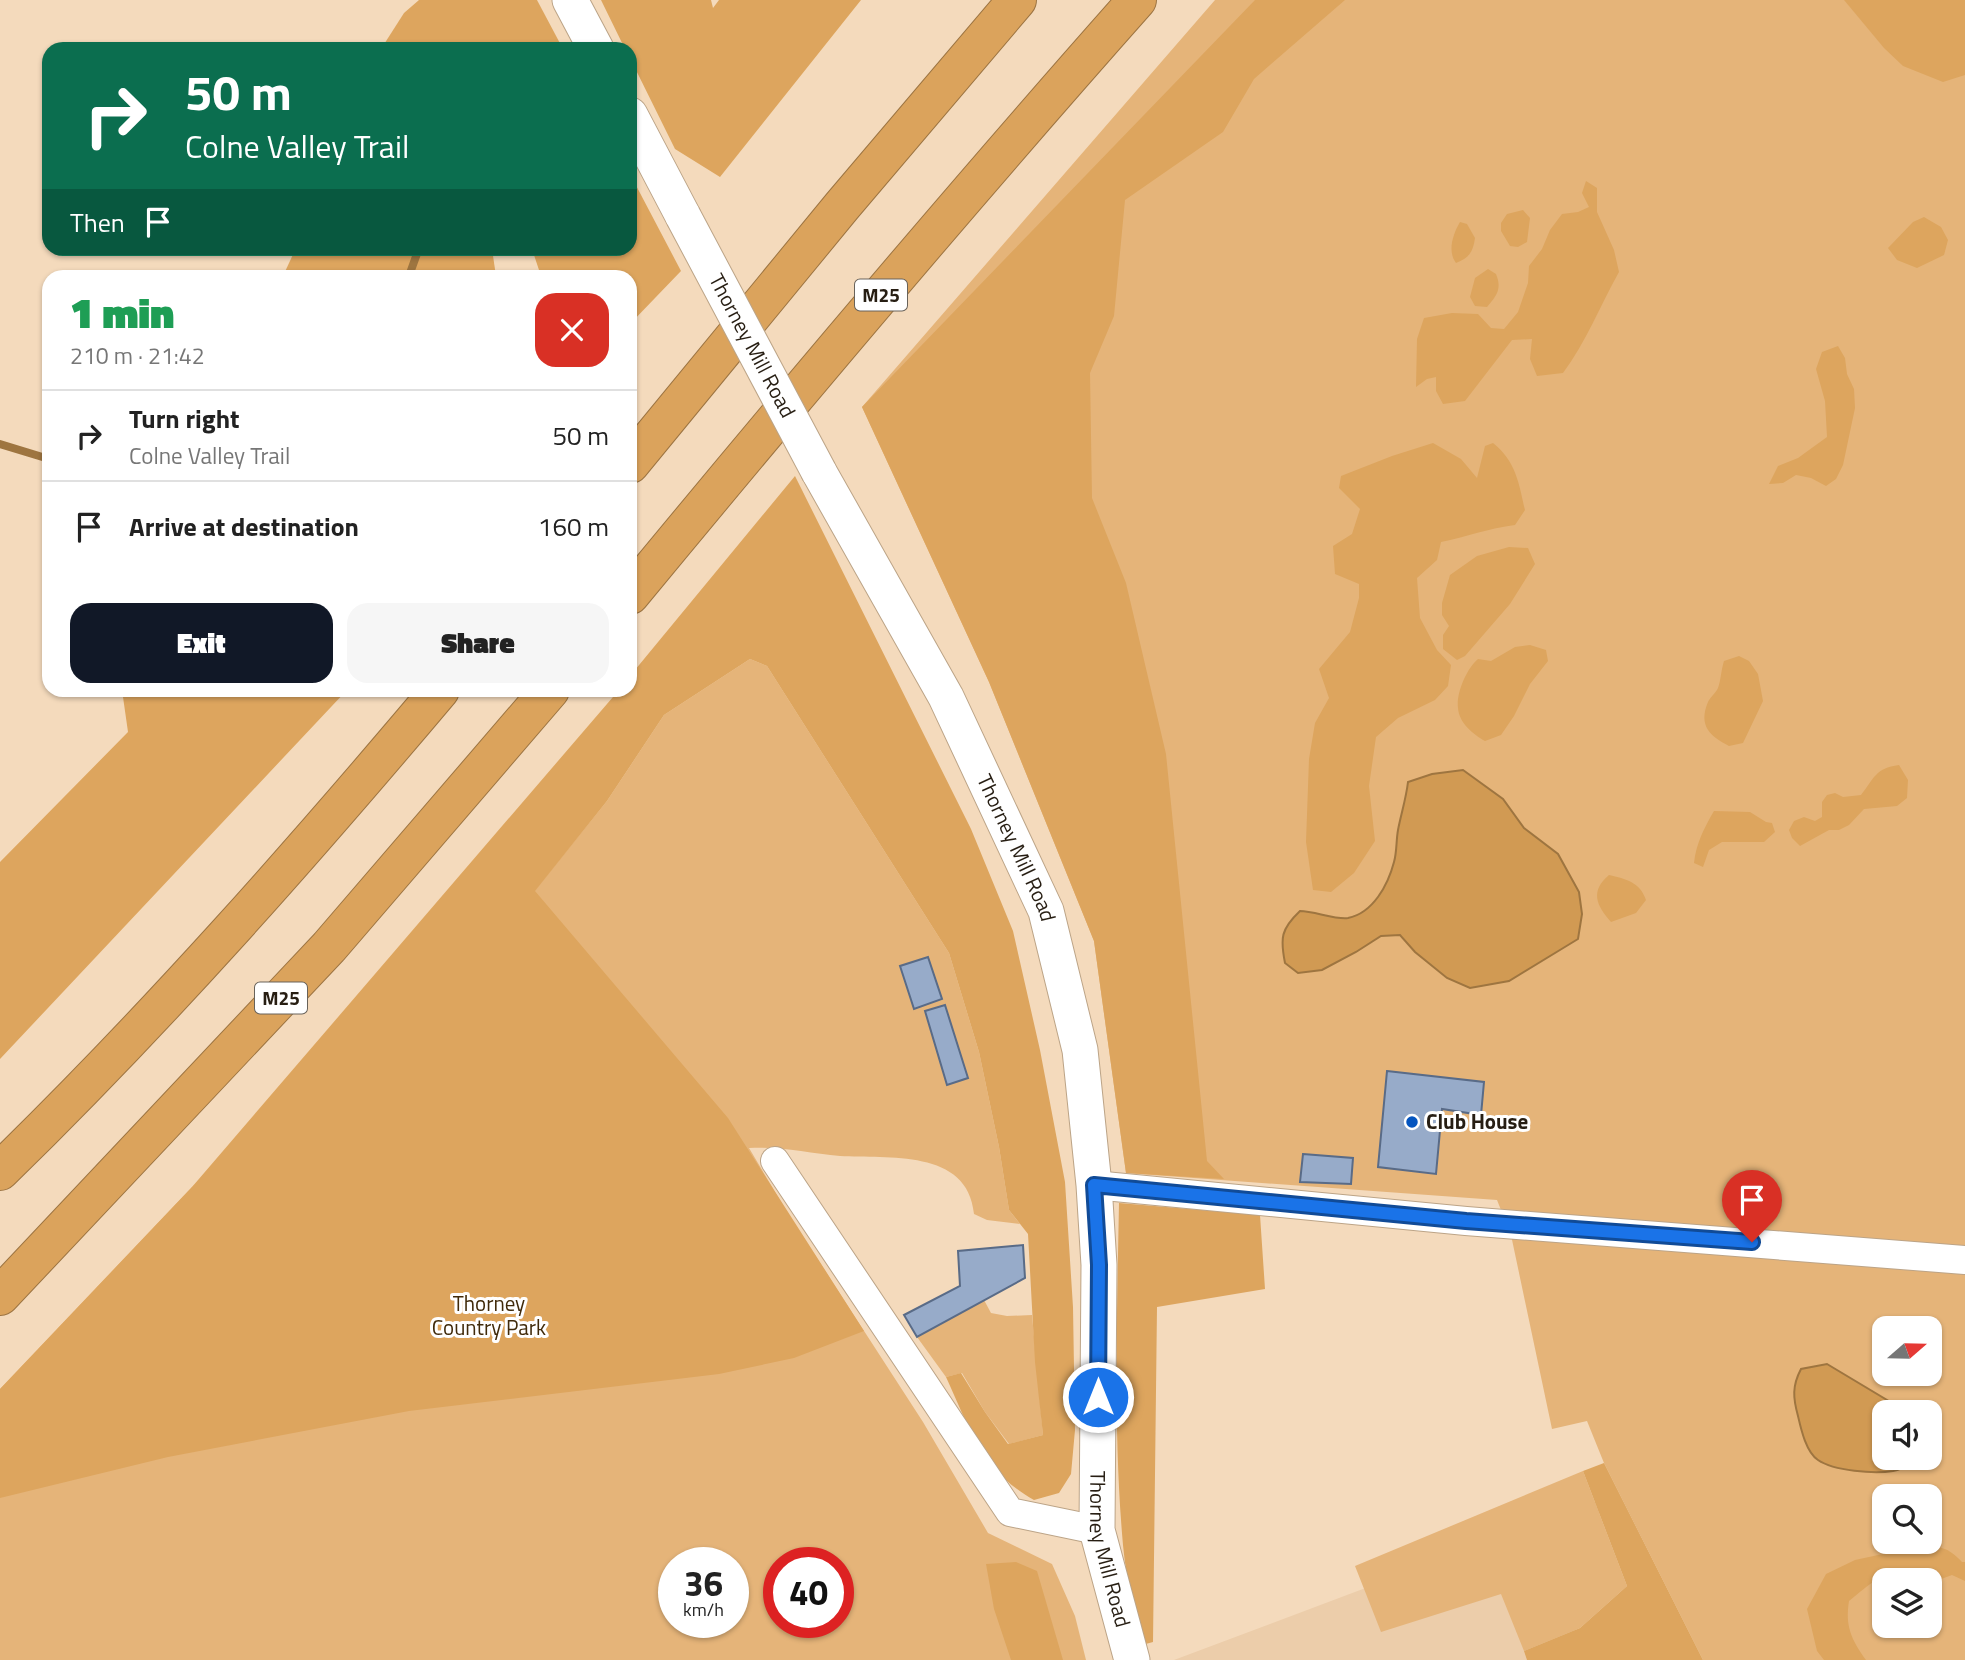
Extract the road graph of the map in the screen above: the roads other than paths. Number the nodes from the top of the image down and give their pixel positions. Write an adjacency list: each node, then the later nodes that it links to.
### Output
1 (570, 0): 4 (street)
2 (1017, 0): 6 (highway)
3 (1137, 0): 7 (highway, M25)
4 (592, 42)
5 (637, 128): 12 (street, Thorney Mill Road, bridge)
6 (637, 455)
7 (637, 586)
8 (434, 697): 11 (highway)
9 (544, 697): 14 (highway, M25)
10 (775, 1161): 15 (street)
11 (0, 1171)
12 (1100, 1185): 13 (street); 15 (street, Thorney Mill Road)
13 (1965, 1260)
14 (0, 1296)
15 (1097, 1530): 16 (street, Thorney Mill Road)
16 (1132, 1660)

